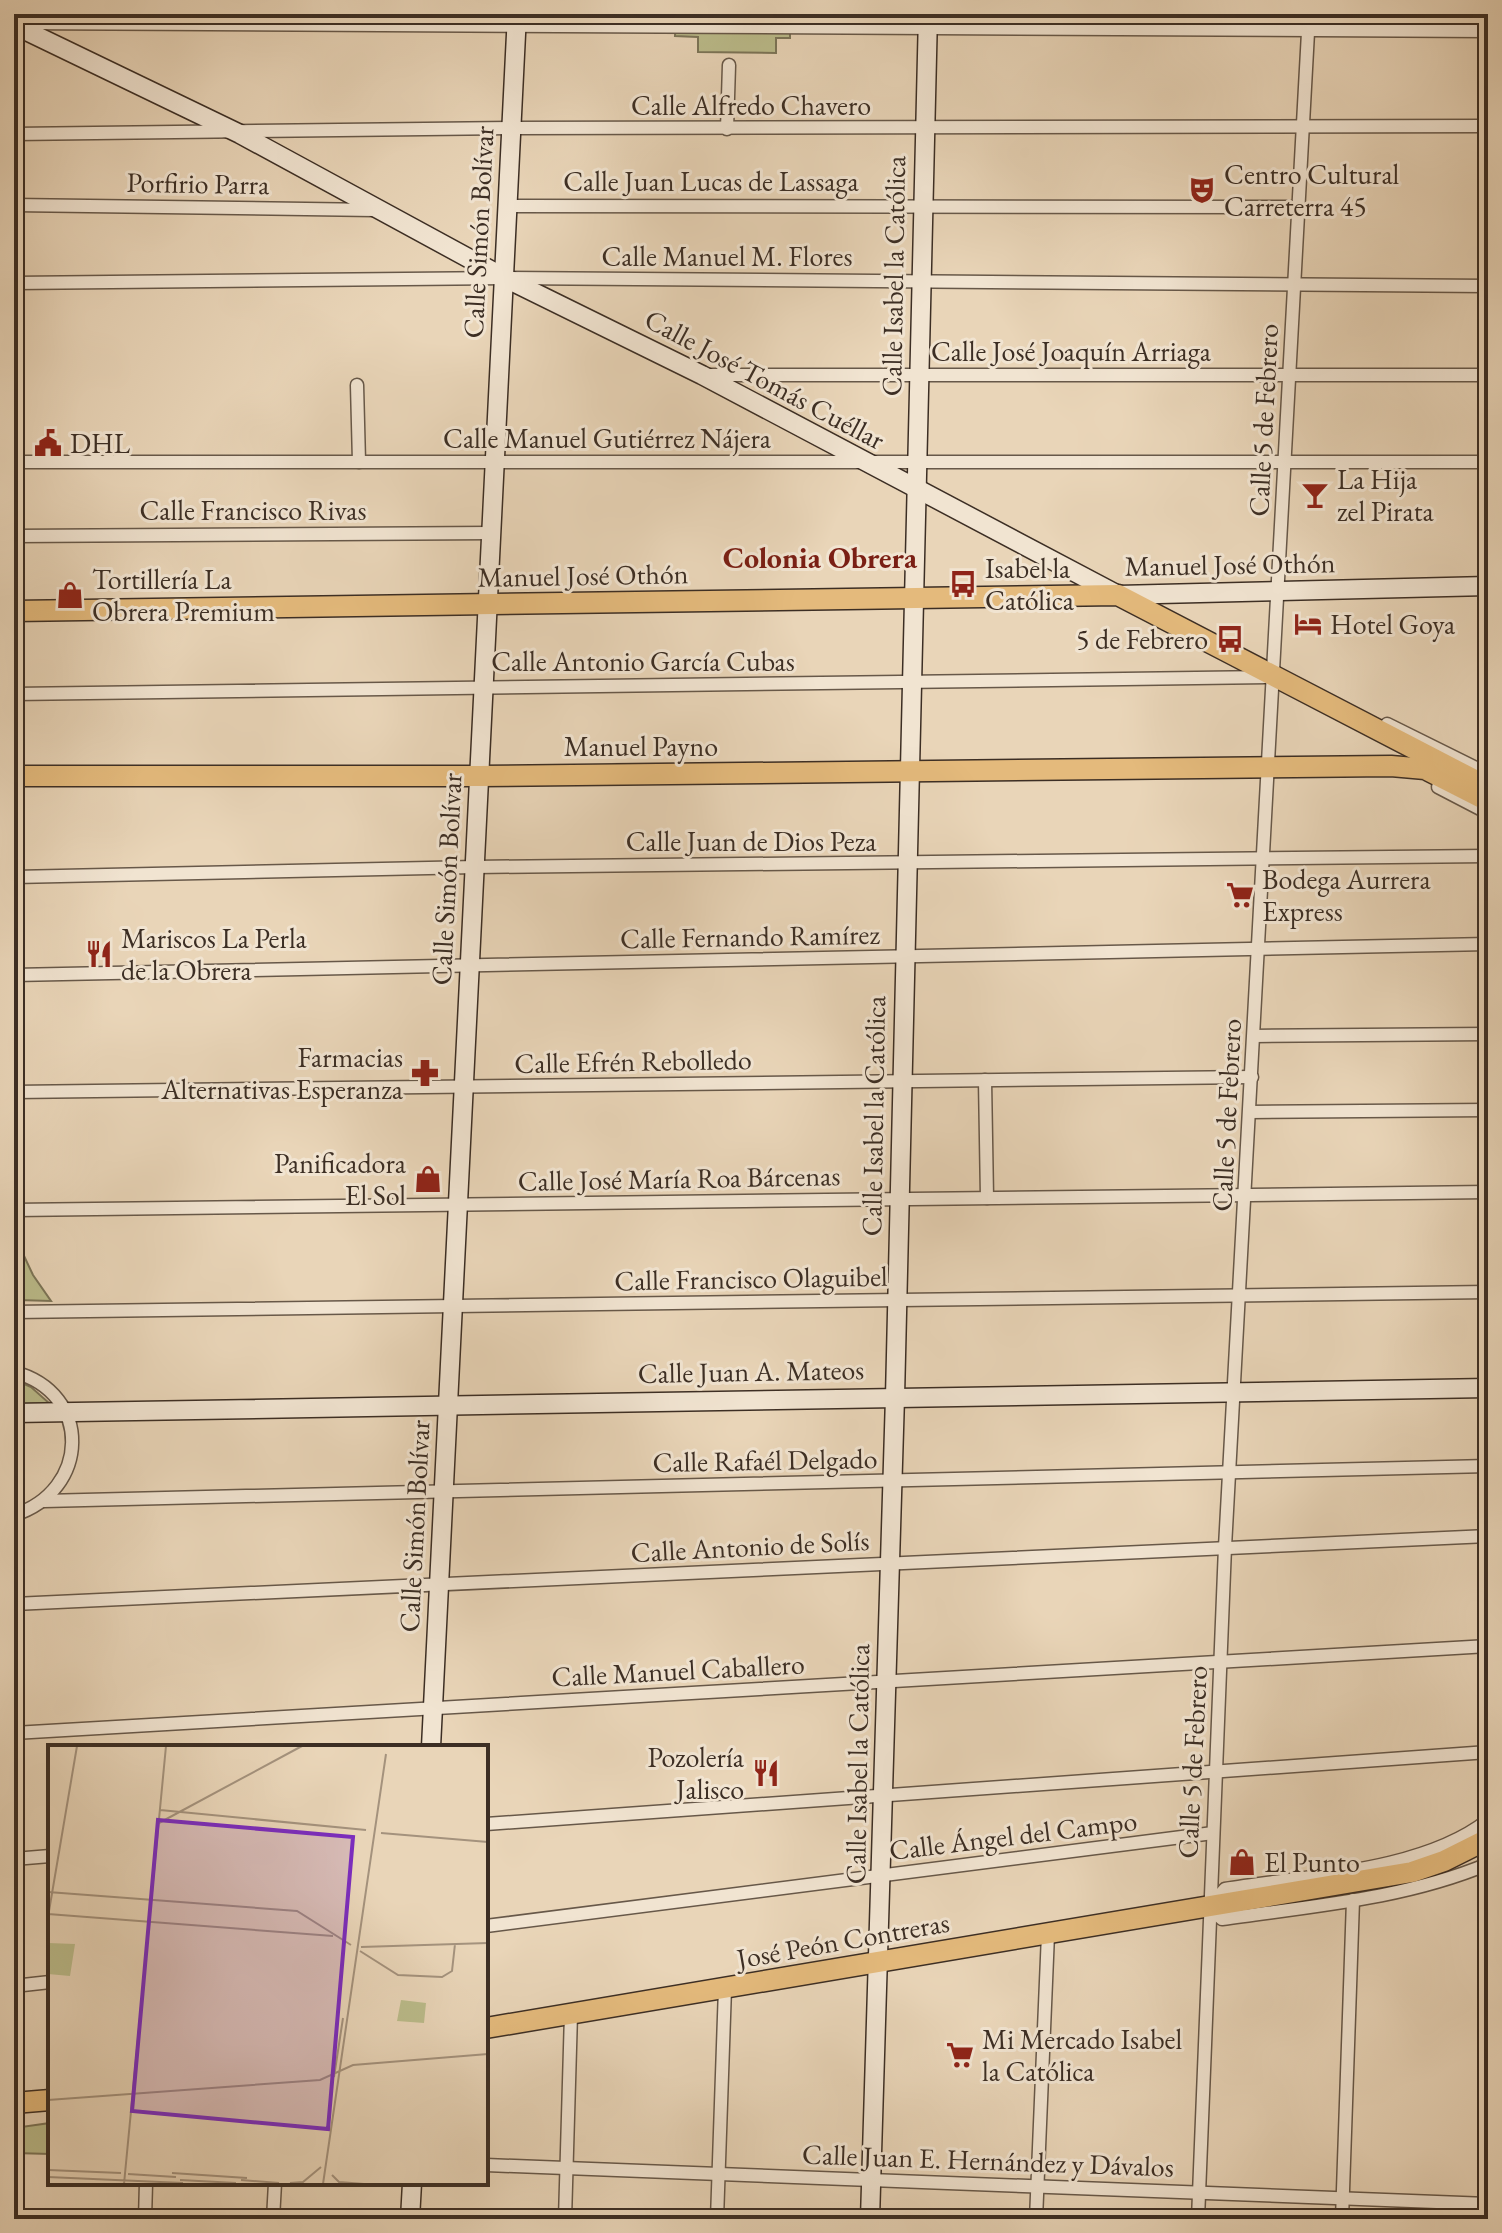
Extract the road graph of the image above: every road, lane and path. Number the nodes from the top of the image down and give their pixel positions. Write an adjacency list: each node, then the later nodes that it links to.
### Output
1 (24, 14): 5 (street)
2 (1309, 14): 6 (street, Calle 5 de Febrero)
3 (517, 21): 4 (street); 5 (street); 10 (street, Calle Simón Bolívar)
4 (928, 22): 6 (street); 13 (street, Calle Isabel la Católica)
5 (14, 23): 15 (street, Calle José Tomás Cuéllar)
6 (1309, 30): 7 (street); 11 (street, Calle 5 de Febrero)
7 (1488, 31)
8 (729, 65): 12 (street)
9 (1488, 126): 11 (street, Calle Alfredo Chavero)
10 (512, 128): 12 (street, Calle Alfredo Chavero); 15 (street, Calle Alfredo Chavero); 18 (street, Calle Simón Bolívar)
11 (1303, 128): 13 (street, Calle Alfredo Chavero); 19 (street, Calle 5 de Febrero)
12 (727, 129): 13 (street, Calle Alfredo Chavero)
13 (925, 129): 17 (street, Calle Isabel la Católica)
14 (14, 134): 15 (street, Calle Alfredo Chavero)
15 (240, 134): 20 (street, Calle José Tomás Cuéllar)
16 (14, 205): 20 (street, Porfirio Parra)
17 (923, 205): 18 (street, Calle Juan Lucas de Lassaga); 19 (street, Calle Juan Lucas de Lassaga); 22 (street, Calle Isabel la Católica)
18 (508, 206): 21 (street, Calle Simón Bolívar)
19 (1299, 207): 24 (street, Calle 5 de Febrero)
20 (381, 210): 21 (street, Calle José Tomás Cuéllar)
21 (505, 278): 22 (street, Calle Manuel M. Flores); 23 (street, Calle Manuel M. Flores); 26 (street, Calle José Tomás Cuéllar); 33 (street, Calle Simón Bolívar)
22 (921, 281): 24 (street, Calle Manuel M. Flores); 29 (street, Calle Isabel la Católica)
23 (14, 283)
24 (1295, 286): 25 (street, Calle Manuel M. Flores); 27 (street, Calle 5 de Febrero)
25 (1488, 286)
26 (702, 375): 29 (street, Calle José Joaquín Arriaga); 35 (street, Calle José Tomás Cuéllar)
27 (1290, 375): 28 (street, Calle José Joaquín Arriaga); 29 (street, Calle José Joaquín Arriaga); 37 (street, Calle 5 de Febrero)
28 (1488, 375)
29 (919, 376): 36 (street, Calle Isabel la Católica)
30 (357, 385): 32 (street)
31 (14, 462): 32 (street, Calle Manuel Gutiérrez Nájera)
32 (359, 462): 33 (street, Calle Manuel Gutiérrez Nájera)
33 (494, 462): 35 (street, Calle Manuel Gutiérrez Nájera); 39 (street, Calle Simón Bolívar)
34 (1488, 462): 37 (street, Calle Manuel Gutiérrez Nájera)
35 (866, 463): 36 (street, Calle Manuel Gutiérrez Nájera); 38 (street, Calle José Tomás Cuéllar)
36 (917, 464): 37 (street, Calle Manuel Gutiérrez Nájera); 38 (street, Calle Isabel la Católica)
37 (1285, 464): 42 (street, Calle 5 de Febrero)
38 (916, 491): 43 (street, Calle José Tomás Cuéllar); 44 (street, Calle Isabel la Católica)
39 (492, 533): 40 (street, Calle Francisco Rivas); 45 (street, Calle Simón Bolívar)
40 (14, 536)
41 (1488, 586): 42 (street, Manuel José Othón)
42 (1278, 591): 43 (street, Manuel José Othón); 47 (street, Calle 5 de Febrero)
43 (1118, 595): 44 (main road, Manuel José Othón); 47 (main road, Calle José Tomás Cuéllar)
44 (913, 597): 45 (main road, Manuel José Othón); 48 (street, Calle Isabel la Católica)
45 (488, 605): 46 (main road, Manuel José Othón); 49 (street, Calle Simón Bolívar)
46 (14, 611)
47 (1273, 677): 48 (street, Calle Antonio García Cubas); 51 (street, Calle 5 de Febrero); 54 (street, Calle Antonio García Cubas); 57 (main road, Calle José Tomás Cuéllar)
48 (911, 683): 49 (street, Calle Antonio García Cubas); 53 (street, Calle Isabel la Católica)
49 (484, 686): 50 (street, Calle Antonio García Cubas); 56 (street, Calle Simón Bolívar)
50 (14, 694)
51 (1268, 768): 52 (main road); 53 (main road, Manuel Payno); 61 (street, Calle 5 de Febrero)
52 (1318, 768): 58 (main road); 59 (street)
53 (909, 772): 56 (main road, Manuel Payno); 62 (street, Calle Isabel la Católica)
54 (1488, 774)
55 (14, 776): 56 (main road, Manuel Payno)
56 (479, 776): 63 (street, Calle Simón Bolívar)
57 (1488, 787)
58 (1488, 801)
59 (1488, 813)
60 (1488, 856): 61 (street, Calle Juan de Dios Peza)
61 (1265, 859): 62 (street, Calle Juan de Dios Peza); 66 (street, Calle 5 de Febrero)
62 (907, 864): 63 (street, Calle Juan de Dios Peza); 67 (street, Calle Isabel la Católica)
63 (475, 867): 64 (street, Calle Juan de Dios Peza); 68 (street, Calle Simón Bolívar)
64 (14, 877)
65 (1488, 944): 66 (street, Calle Fernando Ramírez)
66 (1259, 949): 67 (street, Calle Fernando Ramírez); 71 (street, Calle 5 de Febrero)
67 (905, 956): 68 (street, Calle Fernando Ramírez); 74 (street, Calle Isabel la Católica)
68 (470, 966): 69 (street, Calle Fernando Ramírez); 75 (street, Calle Simón Bolívar)
69 (14, 975)
70 (1488, 1034): 71 (street)
71 (1254, 1036): 72 (street, Calle 5 de Febrero)
72 (1252, 1077): 73 (street, Calle Efrén Rebolledo); 78 (street, Calle 5 de Febrero)
73 (985, 1080): 74 (street, Calle Efrén Rebolledo); 81 (street)
74 (902, 1081): 75 (street, Calle Efrén Rebolledo); 82 (street, Calle Isabel la Católica)
75 (464, 1087): 76 (street, Calle Efrén Rebolledo); 83 (street, Calle Simón Bolívar)
76 (14, 1092)
77 (1488, 1110): 78 (street)
78 (1250, 1112): 80 (street, Calle 5 de Febrero)
79 (1488, 1192): 80 (street, Calle José María Roa Bárcenas)
80 (1246, 1195): 81 (street, Calle José María Roa Bárcenas); 86 (street, Calle 5 de Febrero)
81 (987, 1198): 82 (street, Calle José María Roa Bárcenas)
82 (899, 1199): 83 (street, Calle José María Roa Bárcenas); 87 (street, Calle Isabel la Católica)
83 (459, 1204): 84 (street, Calle José María Roa Bárcenas); 88 (street, Calle Simón Bolívar)
84 (14, 1210)
85 (1488, 1292): 86 (street, Calle Francisco Olaguibel)
86 (1240, 1295): 87 (street, Calle Francisco Olaguibel); 92 (street, Calle 5 de Febrero)
87 (898, 1300): 88 (street, Calle Francisco Olaguibel); 93 (street, Calle Isabel la Católica)
88 (453, 1306): 89 (street, Calle Francisco Olaguibel); 94 (street, Calle Simón Bolívar)
89 (14, 1312)
90 (14, 1372): 95 (street)
91 (1488, 1388): 92 (street, Calle Juan A. Mateos)
92 (1235, 1392): 93 (street, Calle Juan A. Mateos); 98 (street, Calle 5 de Febrero)
93 (895, 1397): 94 (street, Calle Juan A. Mateos); 99 (street, Calle Isabel la Católica)
94 (448, 1403): 95 (street, Calle Juan A. Mateos); 100 (street, Calle Simón Bolívar)
95 (66, 1412): 96 (street, Calle Juan A. Mateos); 101 (street)
96 (14, 1413)
97 (1488, 1466): 98 (street, Calle Rafaél Delgado)
98 (1231, 1472): 99 (street, Calle Rafaél Delgado); 104 (street, Calle 5 de Febrero)
99 (892, 1481): 100 (street, Calle Rafaél Delgado); 105 (street, Calle Isabel la Católica)
100 (443, 1492): 101 (street, Calle Rafaél Delgado); 106 (street, Calle Simón Bolívar)
101 (44, 1501): 102 (street)
102 (14, 1515)
103 (1488, 1536): 104 (street, Calle Antonio de Solís)
104 (1225, 1547): 105 (street, Calle Antonio de Solís); 109 (street, Calle 5 de Febrero)
105 (890, 1563): 106 (street, Calle Antonio de Solís); 110 (street, Calle Isabel la Católica)
106 (439, 1584): 107 (street, Calle Antonio de Solís); 111 (street, Calle Simón Bolívar)
107 (14, 1604)
108 (1488, 1646): 109 (street, Calle Manuel Caballero)
109 (1221, 1662): 110 (street, Calle Manuel Caballero); 115 (street, Calle 5 de Febrero)
110 (886, 1682): 111 (street, Calle Manuel Caballero); 116 (street, Calle Isabel la Católica)
111 (433, 1708): 112 (street, Calle Manuel Caballero); 113 (street, Calle Simón Bolívar)
112 (14, 1733)
113 (431, 1745)
114 (1488, 1752): 115 (street)
115 (1216, 1772): 116 (street); 119 (street, Calle 5 de Febrero)
116 (885, 1795): 118 (street); 124 (street, Calle Isabel la Católica)
117 (1488, 1820): 126 (street, José Peón Contreras)
118 (488, 1824)
119 (1213, 1833): 124 (street, Calle Ángel del Campo); 126 (street, Calle 5 de Febrero)
120 (1488, 1839): 126 (main road, José Peón Contreras)
121 (48, 1856): 122 (street)
122 (14, 1859)
123 (1488, 1864): 125 (street)
124 (883, 1876): 127 (street, Calle Ángel del Campo); 129 (street, Calle Isabel la Católica)
125 (1353, 1900): 126 (street); 146 (street)
126 (1209, 1907): 128 (main road, José Peón Contreras); 145 (street, Calle 5 de Febrero)
127 (488, 1926)
128 (1048, 1934): 129 (main road, José Peón Contreras); 144 (street)
129 (880, 1962): 132 (main road, José Peón Contreras); 140 (street, Calle Isabel la Católica)
130 (48, 1982): 131 (street)
131 (14, 1986)
132 (725, 1988): 133 (main road, José Peón Contreras); 139 (street)
133 (571, 2014): 134 (main road, José Peón Contreras); 138 (street)
134 (488, 2028)
135 (48, 2100): 136 (main road)
136 (14, 2103)
137 (488, 2165): 138 (street, Calle Juan E. Hernández y Dávalos)
138 (567, 2168): 139 (street, Calle Juan E. Hernández y Dávalos); 151 (street)
139 (719, 2174): 140 (street, Calle Juan E. Hernández y Dávalos); 152 (street)
140 (872, 2180): 144 (street, Calle Juan E. Hernández y Dávalos); 153 (street, Calle Isabel la Católica)
141 (146, 2185): 148 (street)
142 (275, 2185): 149 (street)
143 (412, 2185): 150 (street)
144 (1037, 2186): 145 (street, Calle Juan E. Hernández y Dávalos); 154 (street)
145 (1199, 2193): 146 (street, Calle Juan E. Hernández y Dávalos); 155 (street, Calle 5 de Febrero)
146 (1343, 2198): 147 (street, Calle Juan E. Hernández y Dávalos); 156 (street)
147 (1488, 2204)
148 (145, 2219)
149 (273, 2219)
150 (410, 2219)
151 (565, 2219)
152 (717, 2219)
153 (870, 2219)
154 (1036, 2219)
155 (1198, 2219)
156 (1342, 2219)

